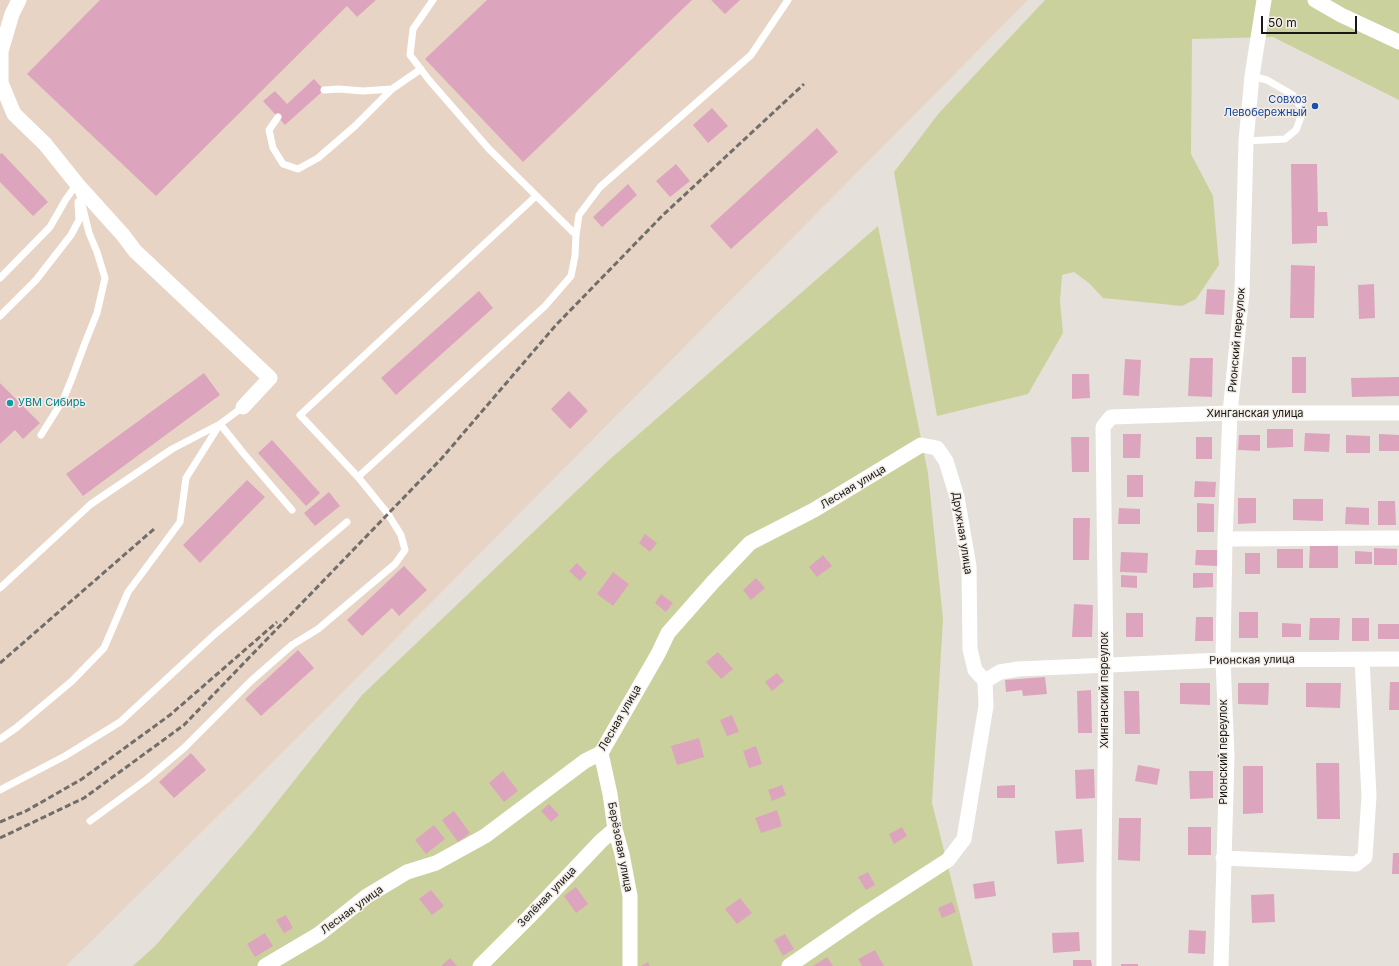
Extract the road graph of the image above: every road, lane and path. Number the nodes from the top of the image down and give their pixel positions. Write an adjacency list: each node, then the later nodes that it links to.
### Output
1 (19, 0): 13 (street)
2 (433, 0): 7 (lane)
3 (788, 0): 15 (lane)
4 (1264, 0): 8 (street, Рионский переулок)
5 (1314, 0): 6 (street)
6 (1399, 42)
7 (421, 69): 9 (lane); 14 (lane)
8 (1252, 76): 12 (street, Рионский переулок); 12 (lane)
9 (392, 89): 10 (lane); 11 (lane)
10 (324, 90)
11 (278, 117)
12 (1246, 141): 19 (street, Рионский переулок)
13 (77, 184): 16 (lane); 17 (lane); 18 (street); 23 (lane)
14 (536, 196): 15 (lane); 25 (lane)
15 (576, 235): 25 (lane)
16 (0, 278)
17 (0, 316)
18 (243, 407): 22 (lane)
19 (1230, 413): 20 (street, Хинганская улица); 21 (street, Хинганская улица); 29 (street, Рионский переулок)
20 (1399, 414)
21 (1111, 417): 34 (street, Хинганский переулок)
22 (220, 424): 26 (lane); 30 (lane); 36 (lane)
23 (41, 435)
24 (921, 445): 35 (street, Дружная улица); 37 (street, Лесная улица)
25 (358, 477): 39 (lane)
26 (292, 510)
27 (348, 522): 38 (lane)
28 (1399, 538): 29 (street)
29 (1225, 539): 33 (street, Рионский переулок)
30 (0, 588)
31 (1362, 659): 32 (street, Рионская улица); 33 (street, Рионская улица); 41 (street)
32 (1399, 659)
33 (1223, 660): 34 (street, Рионская улица); 41 (street, Рионский переулок)
34 (1106, 664): 35 (street); 46 (street, Хинганский переулок)
35 (986, 681): 45 (street)
36 (0, 738)
37 (601, 753): 40 (street, Берёзовая улица); 42 (street, Лесная улица)
38 (0, 790)
39 (90, 821)
40 (615, 829): 43 (street, Зелёная улица); 44 (street, Берёзовая улица)
41 (1223, 858): 47 (street, Рионский переулок)
42 (265, 966)
43 (480, 966)
44 (630, 966)
45 (789, 966)
46 (1104, 966)
47 (1221, 966)

